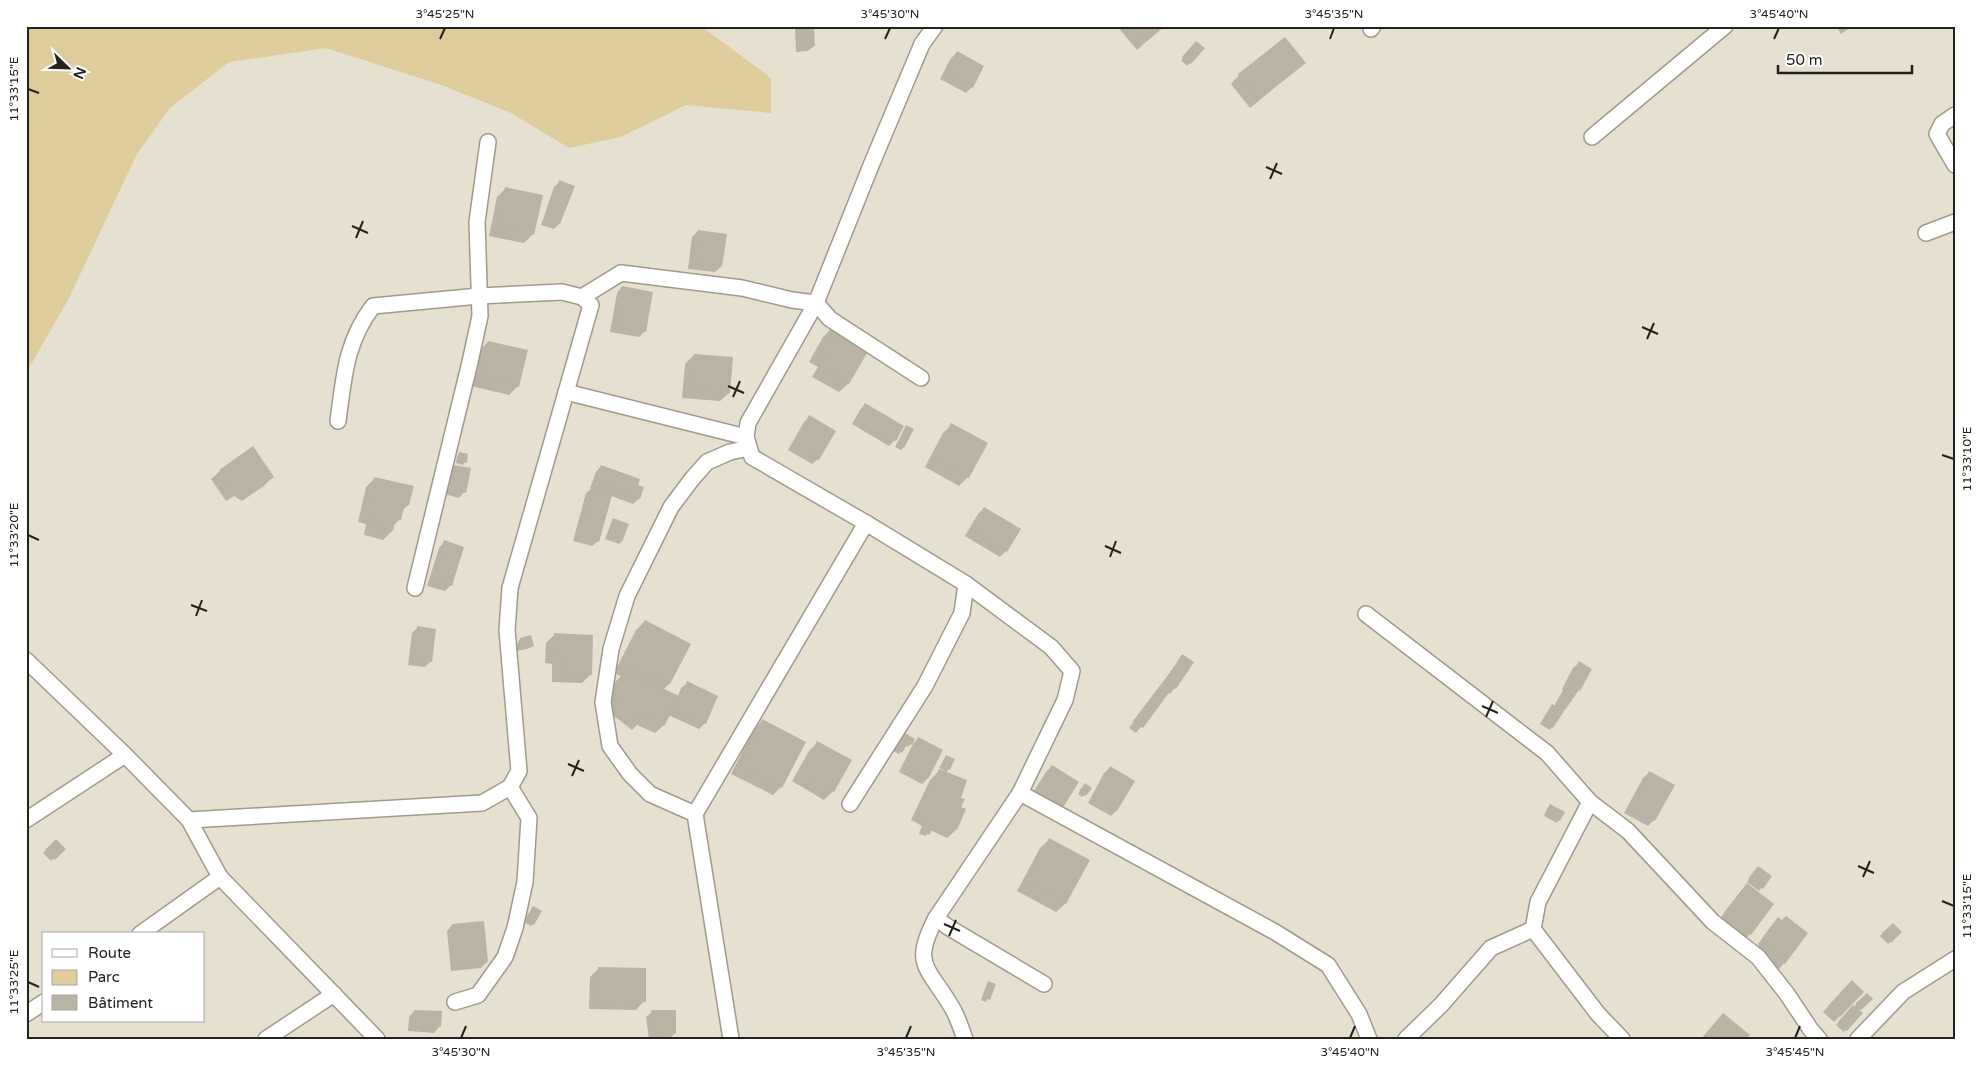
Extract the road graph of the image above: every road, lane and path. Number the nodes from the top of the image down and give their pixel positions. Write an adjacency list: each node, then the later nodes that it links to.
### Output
1 (935, 26): 11 (street)
2 (1725, 26): 4 (street)
3 (1955, 115): 6 (street)
4 (1592, 137)
5 (488, 142): 9 (street)
6 (1955, 165)
7 (1955, 222): 8 (street)
8 (1926, 233)
9 (479, 296): 10 (street); 14 (street); 18 (street)
10 (582, 297): 11 (street); 13 (street)
11 (816, 304): 12 (street); 15 (street)
12 (921, 378)
13 (566, 392): 15 (street); 22 (street)
14 (338, 421)
15 (748, 443): 16 (street); 26 (street)
16 (866, 523): 17 (street); 26 (street)
17 (966, 584): 23 (street); 25 (street)
18 (415, 588)
19 (1366, 614): 24 (street)
20 (26, 660): 21 (street)
21 (126, 755): 27 (street); 28 (street)
22 (510, 787): 28 (street); 36 (street)
23 (1020, 793): 30 (street); 43 (street)
24 (1590, 802): 31 (street); 46 (street)
25 (850, 804)
26 (695, 814): 41 (street)
27 (26, 820)
28 (189, 820): 29 (street)
29 (220, 877): 32 (street); 35 (street)
30 (936, 918): 34 (street); 42 (street)
31 (1533, 929): 44 (street); 45 (street)
32 (143, 932)
33 (1955, 959): 47 (street)
34 (1044, 984)
35 (334, 994): 39 (street); 40 (street)
36 (455, 1002)
37 (42, 1003): 38 (street)
38 (26, 1014)
39 (266, 1039)
40 (377, 1039)
41 (731, 1039)
42 (965, 1039)
43 (1369, 1039)
44 (1406, 1039)
45 (1622, 1039)
46 (1819, 1039)
47 (1858, 1039)

